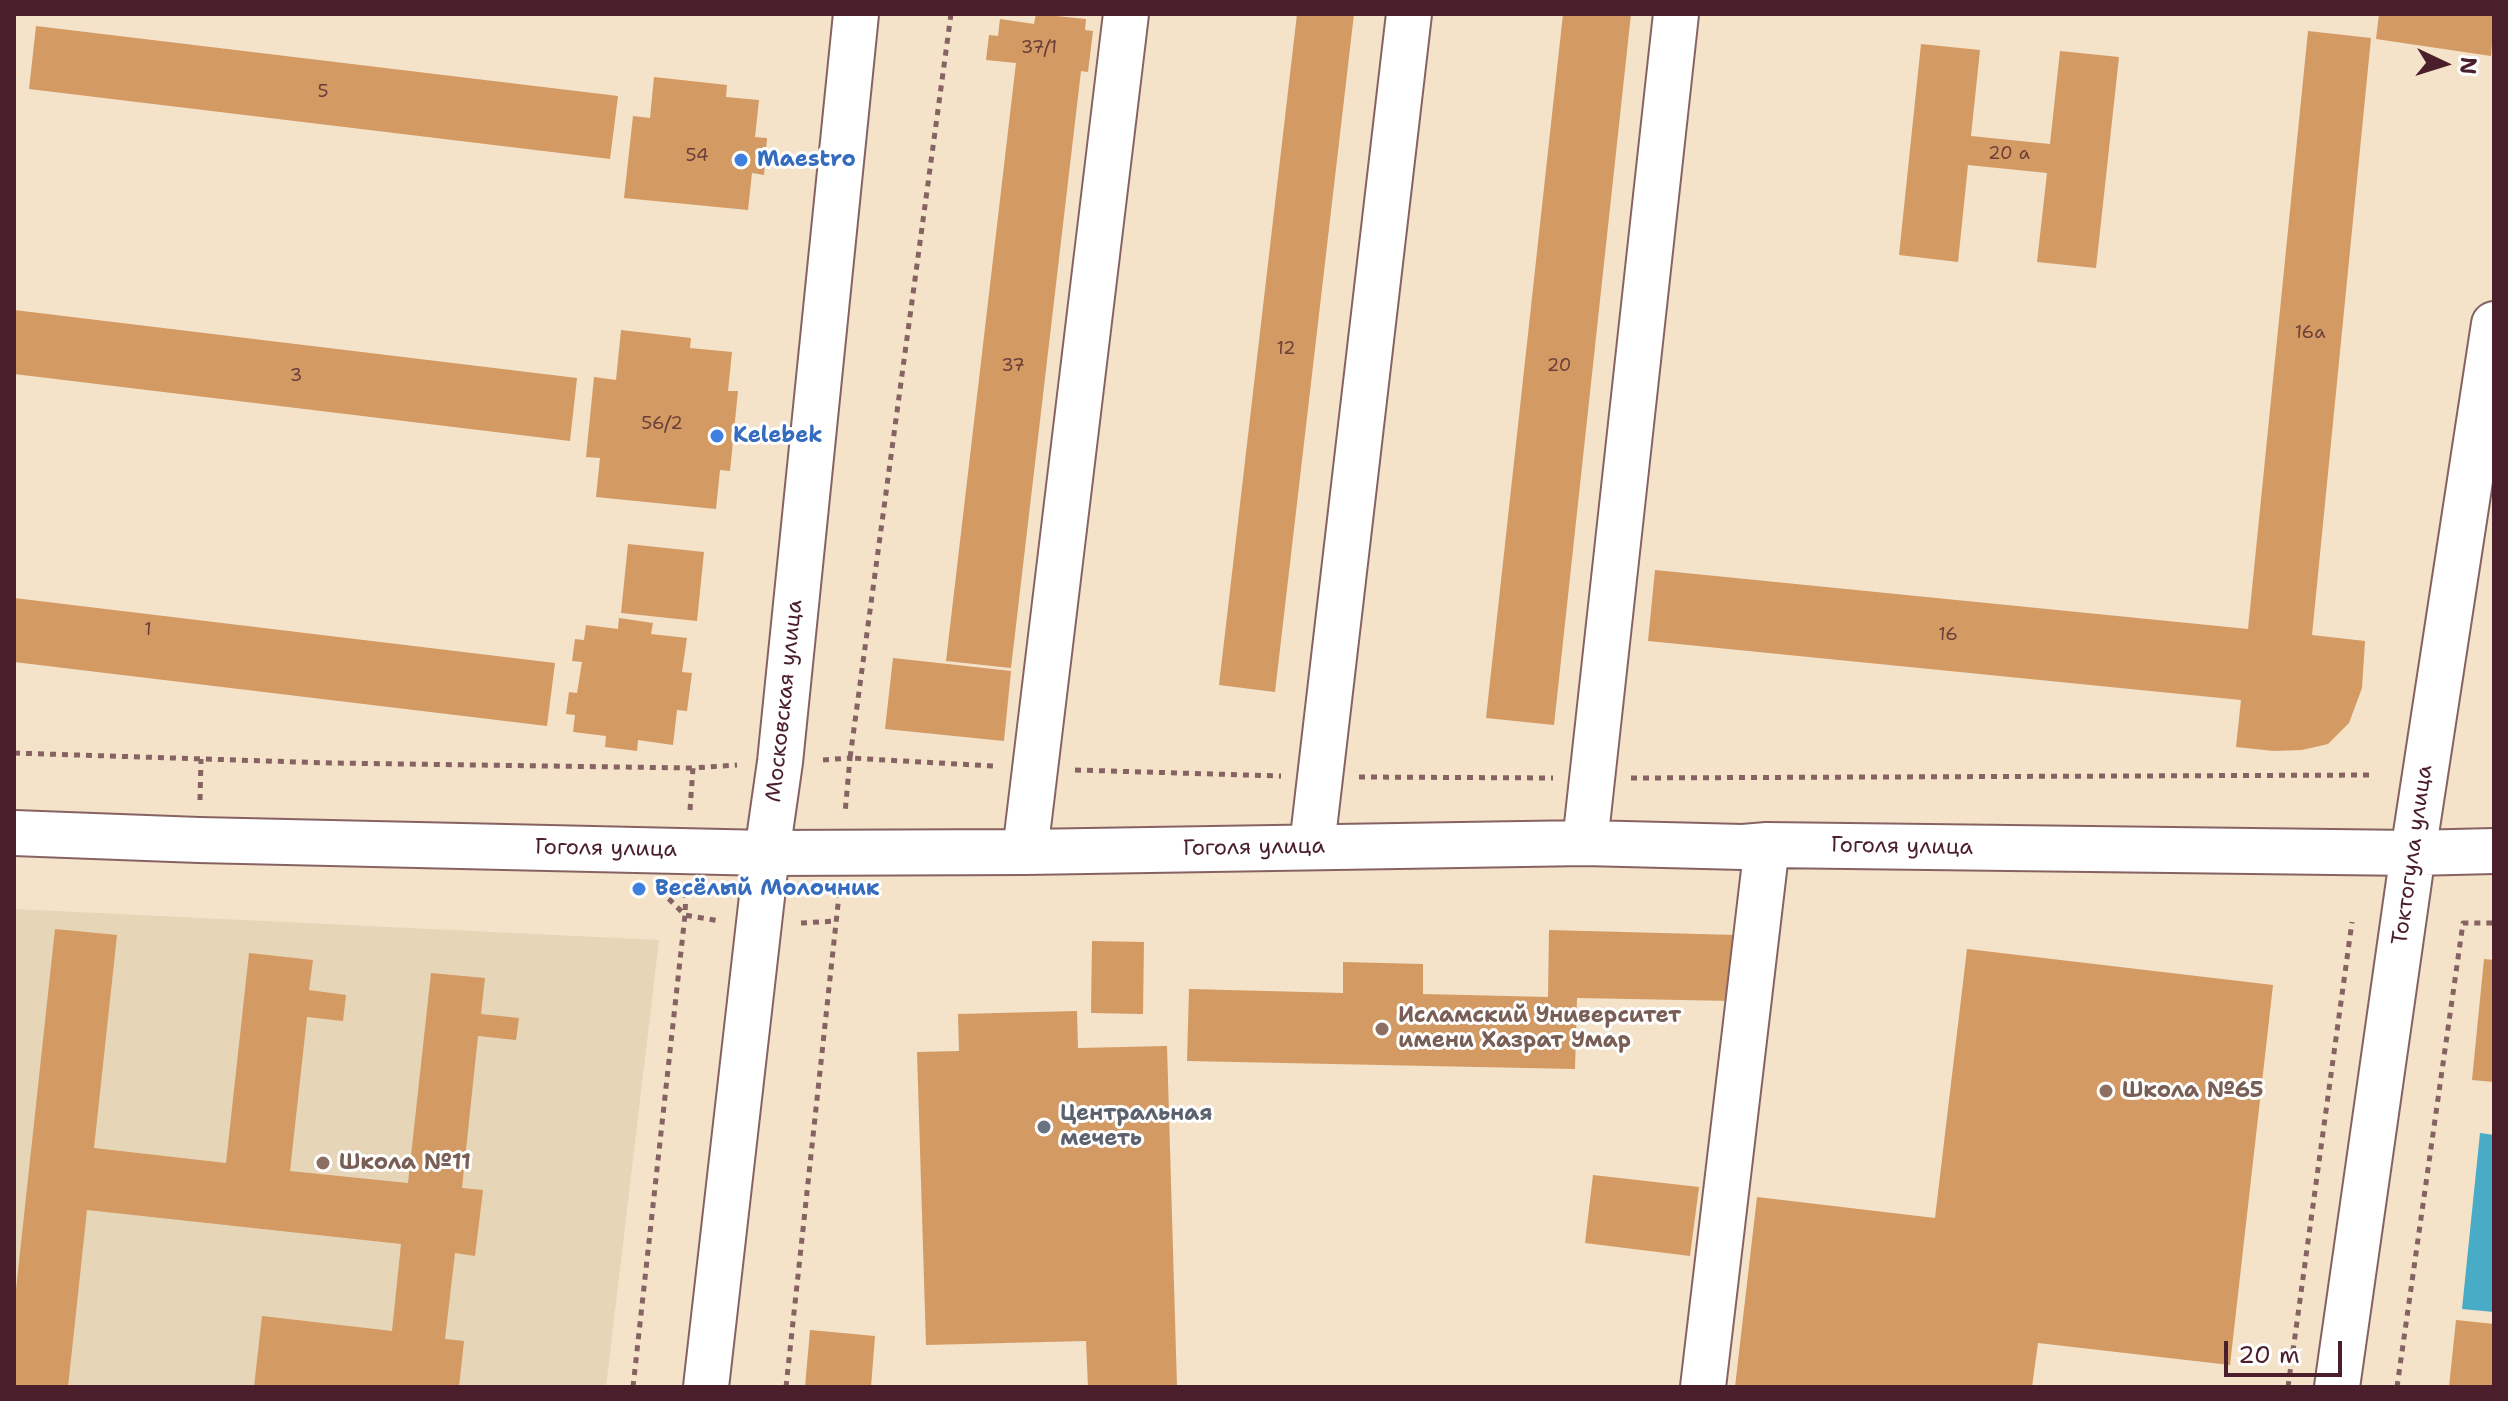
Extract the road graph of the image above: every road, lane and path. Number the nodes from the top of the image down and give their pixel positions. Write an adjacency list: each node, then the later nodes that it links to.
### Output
1 (856, 14): 16 (street, Московская улица)
2 (1126, 14): 15 (street)
3 (1409, 14): 12 (street)
4 (1676, 14): 10 (street)
5 (2494, 324): 17 (street, Токтогула улица)
6 (14, 753): 8 (path)
7 (850, 758): 14 (path)
8 (693, 768)
9 (14, 833): 16 (street, Гоголя улица)
10 (1585, 843): 11 (street, Гоголя улица); 12 (street, Гоголя улица)
11 (1767, 845): 17 (street, Гоголя улица); 24 (street)
12 (1312, 846): 15 (street, Гоголя улица)
13 (2494, 851): 17 (street, Гоголя улица)
14 (842, 852): 15 (street, Гоголя улица); 16 (street, Гоголя улица); 23 (path)
15 (1025, 852)
16 (767, 853): 22 (street, Московская улица)
17 (2413, 853): 26 (street, Токтогула улица)
18 (660, 890): 21 (path)
19 (2352, 922): 25 (path)
20 (2494, 923): 27 (path)
21 (633, 1387)
22 (706, 1387)
23 (786, 1387)
24 (1703, 1387)
25 (2288, 1387)
26 (2337, 1387)
27 (2397, 1387)

